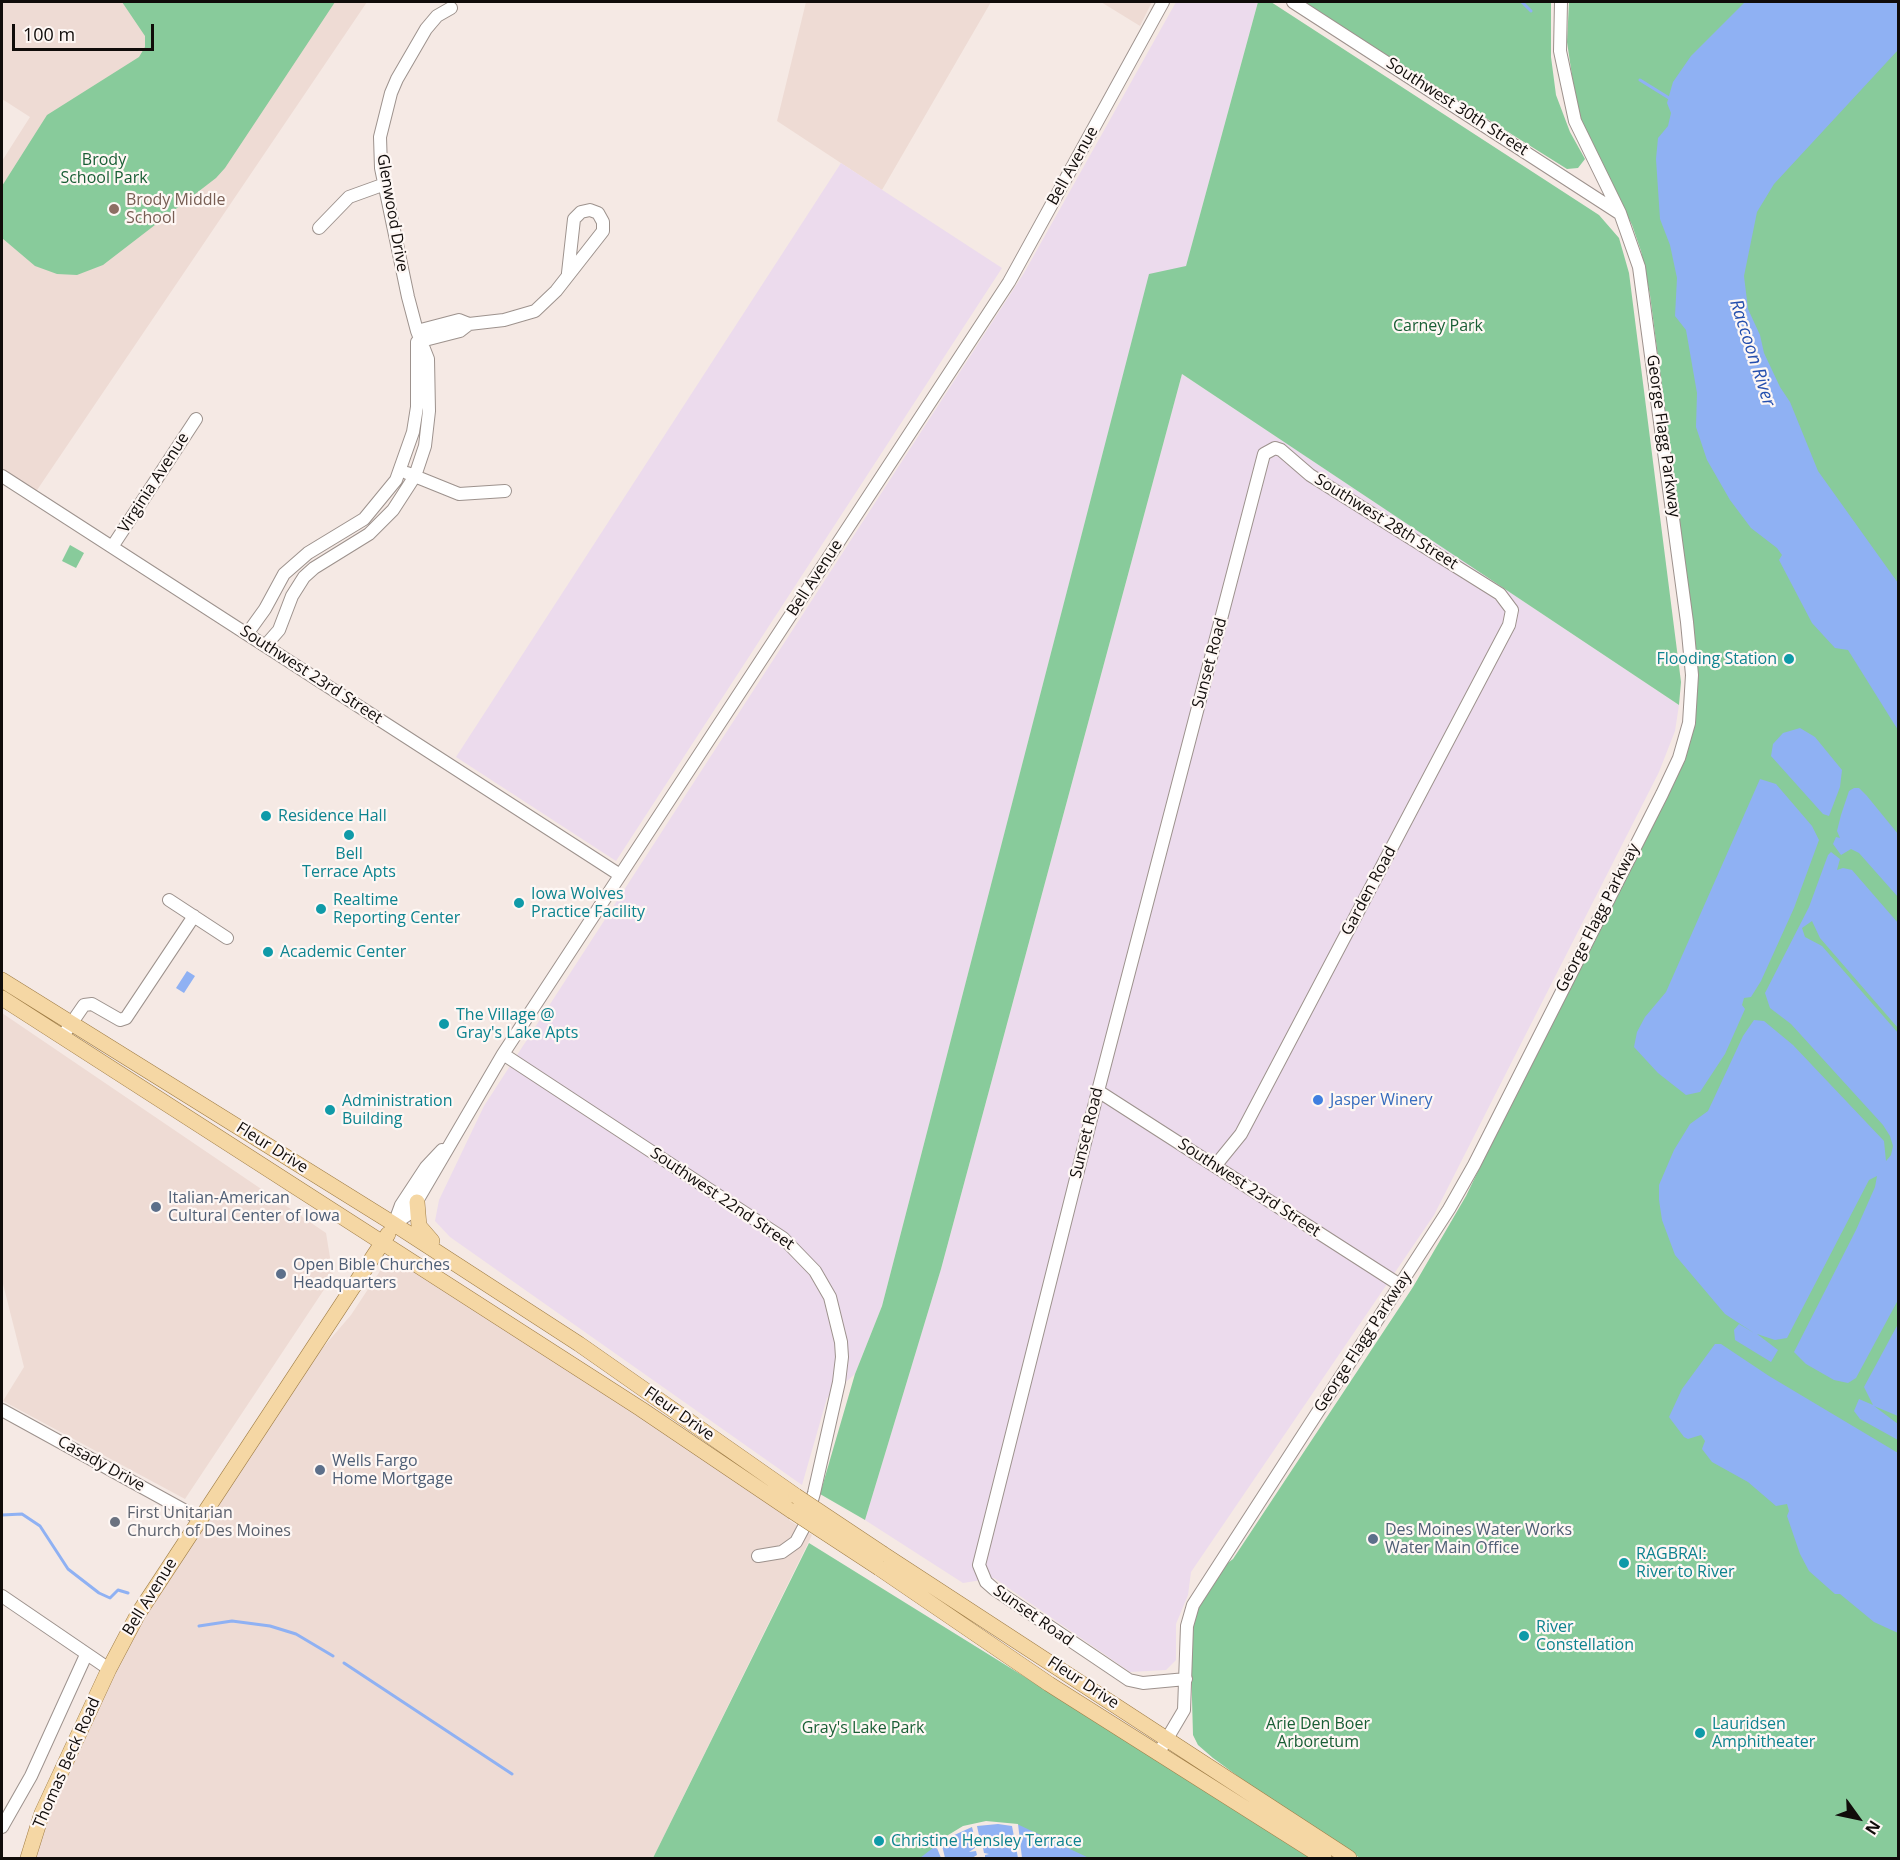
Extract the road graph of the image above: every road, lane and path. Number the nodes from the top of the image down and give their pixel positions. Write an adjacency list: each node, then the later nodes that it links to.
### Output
1 (1163, 2): 22 (street, Bell Avenue)
2 (1293, 2): 6 (street, Southwest 30th Street)
3 (1561, 2): 6 (street, George Flagg Parkway)
4 (452, 8): 5 (street, Glenwood Drive)
5 (385, 184): 7 (street); 9 (street, Glenwood Drive)
6 (1620, 213): 38 (street, George Flagg Parkway)
7 (319, 228)
8 (568, 273): 8 (street); 9 (street)
9 (418, 338): 12 (street, Glenwood Drive); 14 (street, Glenwood Drive)
10 (196, 419): 17 (street, Virginia Avenue)
11 (1263, 461): 19 (street, Southwest 28th Street); 31 (street, Sunset Road)
12 (400, 470): 14 (street); 16 (street, Glenwood Drive)
13 (2, 476): 17 (street, Southwest 23rd Street)
14 (415, 476): 15 (street); 18 (street, Glenwood Drive)
15 (505, 491)
16 (324, 544): 18 (street); 20 (street, Glenwood Drive)
17 (112, 547): 20 (street, Southwest 23rd Street)
18 (332, 557): 21 (street, Glenwood Drive)
19 (1512, 610): 33 (street, Garden Road)
20 (247, 634): 21 (street, Southwest 23rd Street)
21 (265, 646): 22 (street, Southwest 23rd Street)
22 (620, 875): 30 (street, Bell Avenue)
23 (169, 900): 24 (street)
24 (194, 916): 25 (street); 28 (street)
25 (227, 938)
26 (2, 980): 28 (main road, Fleur Drive)
27 (2, 998): 29 (main road, Fleur Drive)
28 (71, 1024): 29 (street); 35 (main road, Fleur Drive)
29 (62, 1037): 36 (main road, Fleur Drive)
30 (503, 1054): 32 (street, Bell Avenue); 42 (street, Southwest 22nd Street)
31 (1098, 1090): 33 (street, Southwest 23rd Street); 47 (street, Sunset Road)
32 (449, 1143): 34 (street, Bell Avenue); 35 (street, Bell Avenue)
33 (1215, 1166): 38 (street, Southwest 23rd Street)
34 (417, 1202): 35 (street, Bell Avenue); 37 (main road)
35 (394, 1224): 36 (main road, Bell Avenue); 37 (main road, Fleur Drive)
36 (383, 1242): 40 (main road, Fleur Drive); 41 (main road, Bell Avenue)
37 (466, 1271): 40 (main road, Fleur Drive)
38 (1400, 1285): 47 (street, George Flagg Parkway)
39 (2, 1410): 41 (street, Casady Drive)
40 (794, 1504): 43 (main road, Fleur Drive, bridge)
41 (200, 1519): 46 (main road, Bell Avenue)
42 (758, 1556)
43 (881, 1561): 48 (main road, Fleur Drive); 49 (main road, Fleur Drive)
44 (2, 1596): 45 (street)
45 (86, 1655): 46 (street); 50 (street)
46 (109, 1668): 51 (main road, Thomas Beck Road)
47 (1186, 1679): 48 (street, George Flagg Parkway)
48 (1167, 1739): 49 (street, George Flagg Parkway); 53 (main road, Fleur Drive)
49 (1158, 1754): 52 (main road, Fleur Drive)
50 (2, 1827)
51 (28, 1858)
52 (1324, 1858)
53 (1349, 1858)

